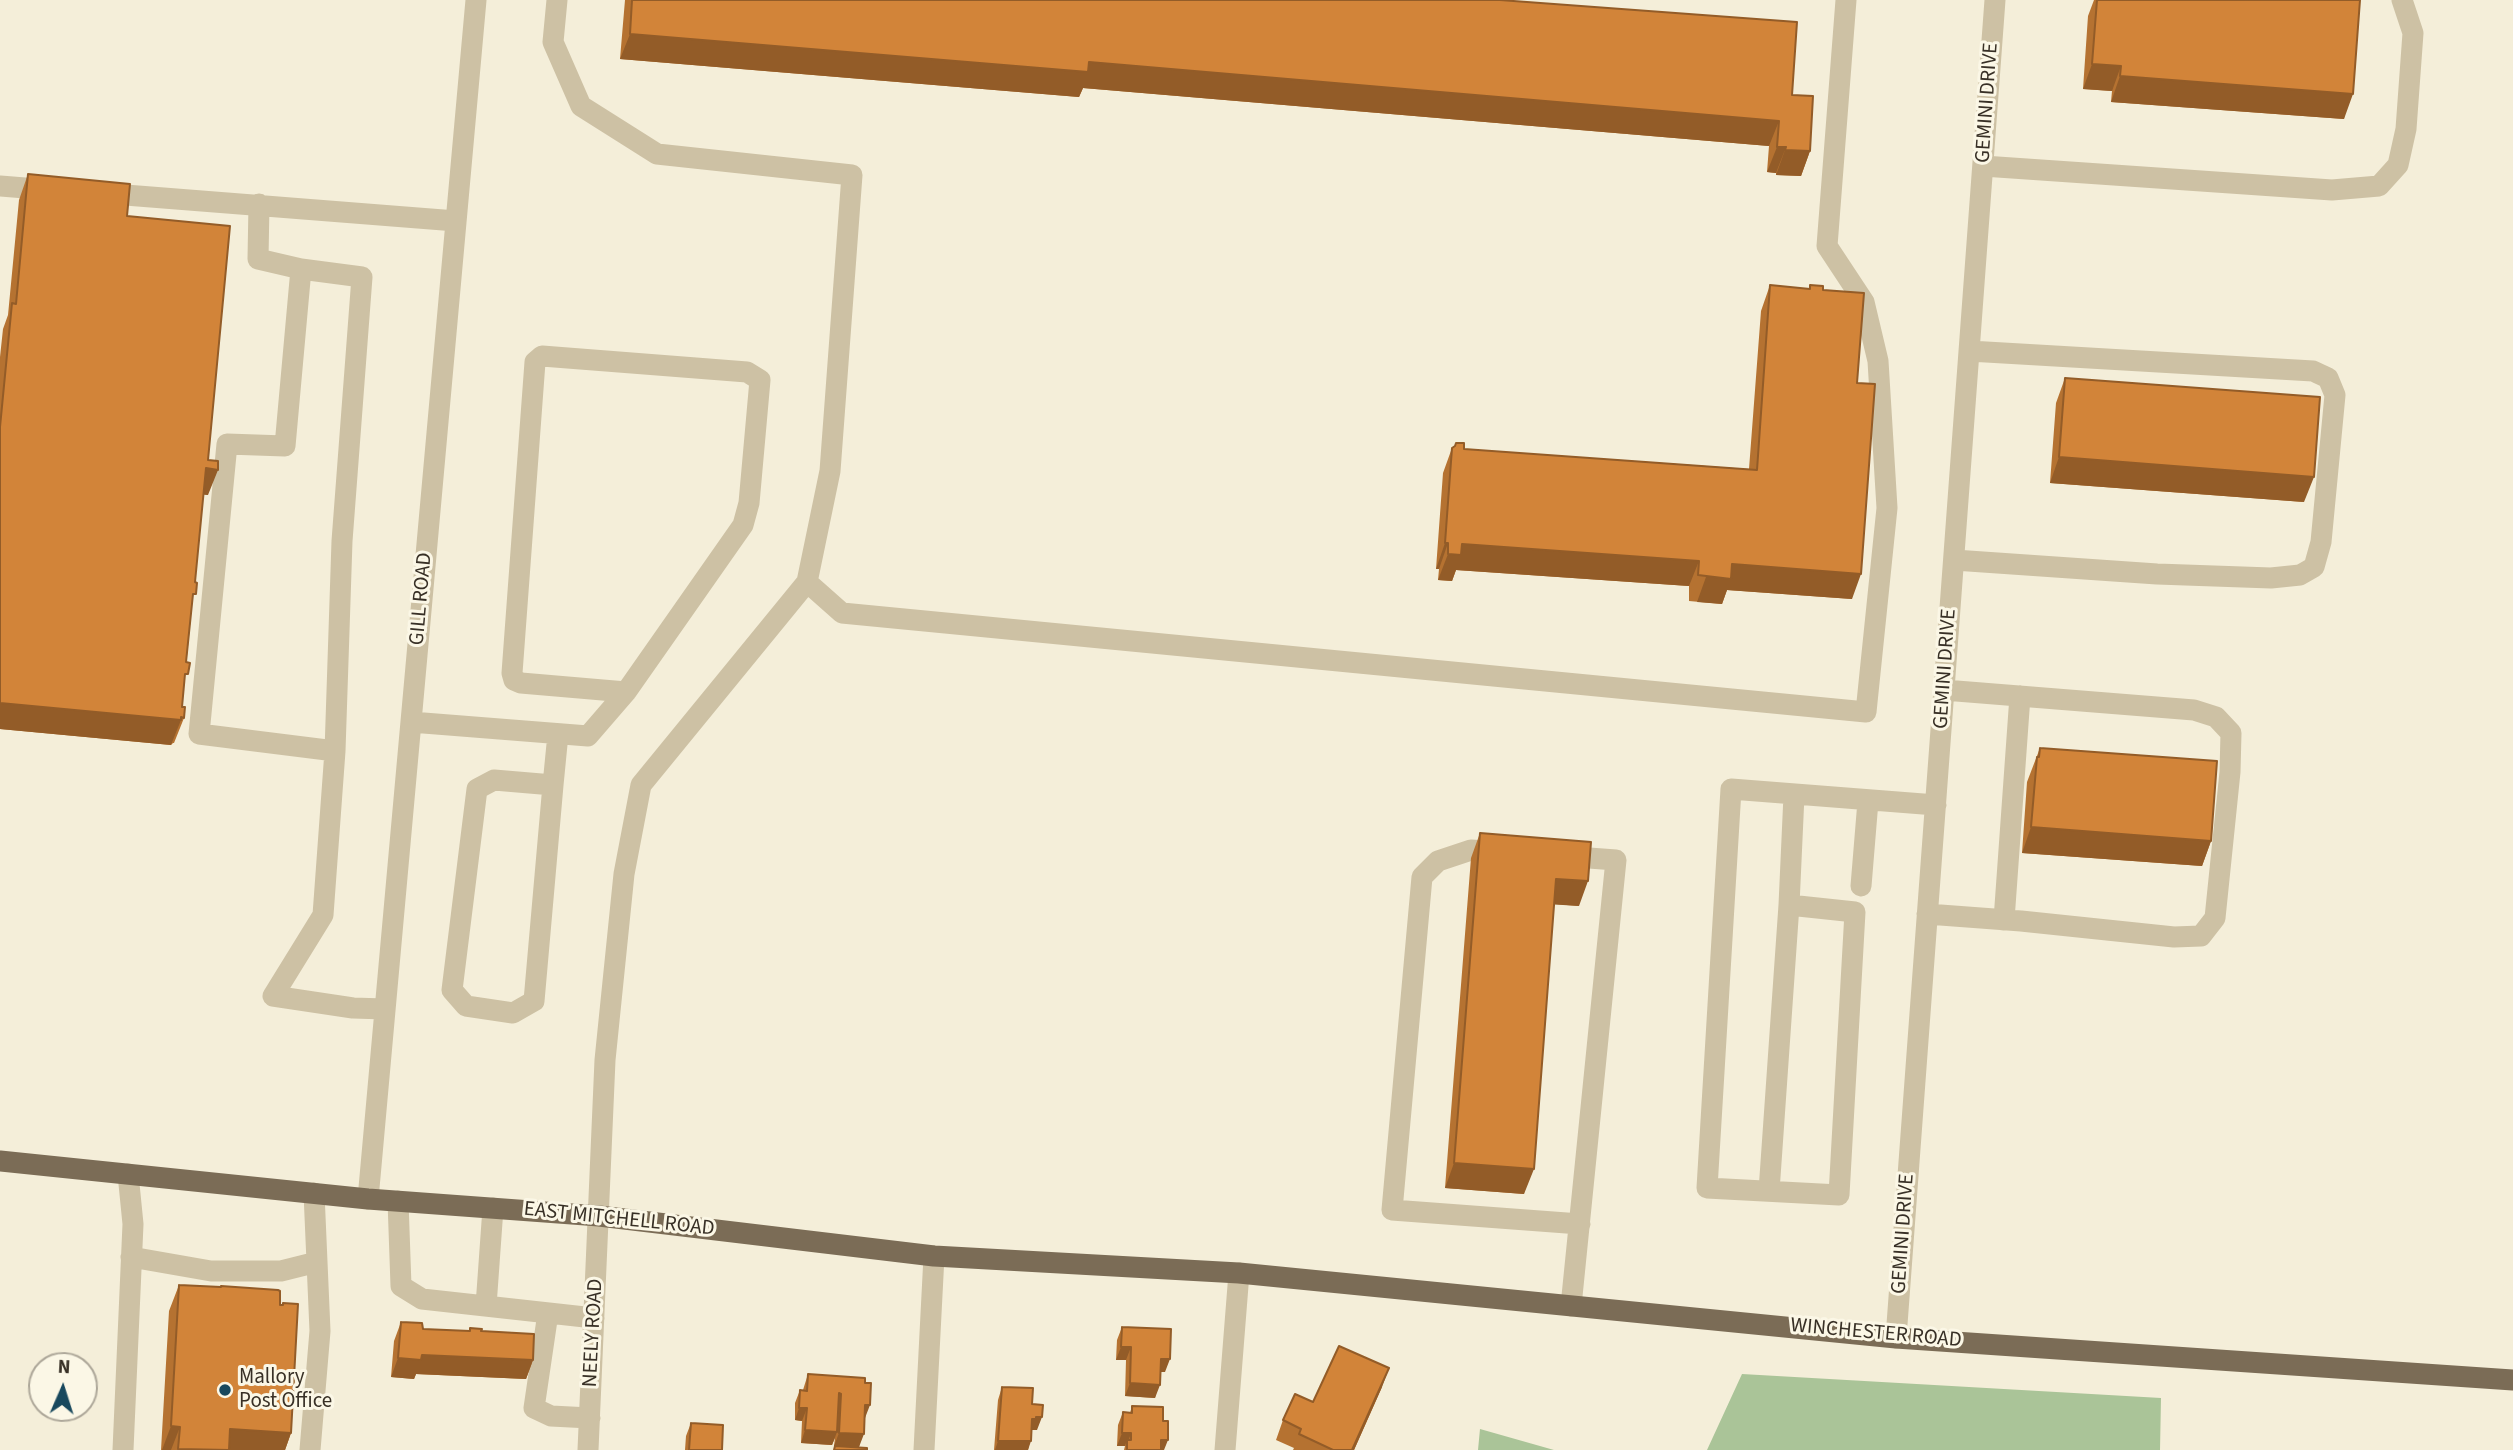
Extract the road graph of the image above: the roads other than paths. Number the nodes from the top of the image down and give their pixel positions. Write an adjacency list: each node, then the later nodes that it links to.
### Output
1 (476, 0): 9 (street, GILL ROAD)
2 (557, 0): 13 (street)
3 (1846, 0): 13 (street)
4 (1995, 0): 6 (street, GEMINI DRIVE)
5 (2402, 0): 6 (street)
6 (1983, 166): 11 (street, GEMINI DRIVE)
7 (0, 186): 8 (street)
8 (259, 204): 9 (street); 10 (street)
9 (456, 221): 17 (street, GILL ROAD)
10 (301, 269): 19 (street); 19 (street)
11 (1969, 351): 12 (street, GEMINI DRIVE); 12 (street)
12 (1954, 560): 14 (street, GEMINI DRIVE)
13 (807, 582): 36 (street, NEELY ROAD)
14 (1944, 690): 16 (street); 23 (street, GEMINI DRIVE)
15 (626, 692): 15 (street); 18 (street)
16 (2020, 696): 27 (street); 27 (street)
17 (411, 722): 18 (street); 28 (street, GILL ROAD)
18 (558, 734): 20 (street)
19 (335, 751): 28 (street)
20 (553, 785): 20 (street)
21 (1794, 795): 22 (street); 25 (street); 31 (street)
22 (1868, 801): 23 (street); 24 (street)
23 (1936, 806): 26 (street, GEMINI DRIVE)
24 (1861, 886)
25 (1789, 905): 31 (street); 31 (street)
26 (1927, 914): 27 (street); 46 (street, GEMINI DRIVE)
27 (2004, 920)
28 (385, 1009): 33 (street, GILL ROAD)
29 (0, 1161): 30 (main road, EAST MITCHELL ROAD)
30 (128, 1174): 32 (main road, EAST MITCHELL ROAD); 39 (street)
31 (1769, 1191)
32 (314, 1193): 33 (main road, EAST MITCHELL ROAD); 40 (street)
33 (368, 1199): 34 (main road, EAST MITCHELL ROAD)
34 (398, 1201): 35 (main road, EAST MITCHELL ROAD); 42 (street)
35 (493, 1208): 36 (main road, EAST MITCHELL ROAD); 42 (street)
36 (599, 1216): 38 (main road, EAST MITCHELL ROAD); 45 (street, NEELY ROAD)
37 (1580, 1223): 37 (street); 43 (street)
38 (934, 1256): 41 (main road, EAST MITCHELL ROAD); 52 (street)
39 (131, 1257): 40 (street); 49 (street)
40 (317, 1262): 50 (street)
41 (1239, 1273): 43 (main road, WINCHESTER ROAD); 53 (street)
42 (486, 1306): 44 (street)
43 (1571, 1306): 46 (main road, WINCHESTER ROAD)
44 (548, 1313): 45 (street); 48 (street)
45 (594, 1318): 48 (street, NEELY ROAD)
46 (1896, 1338): 47 (main road, WINCHESTER ROAD)
47 (2513, 1380)
48 (590, 1418): 51 (street, NEELY ROAD)
49 (122, 1450)
50 (310, 1450)
51 (588, 1450)
52 (924, 1450)
53 (1225, 1450)

